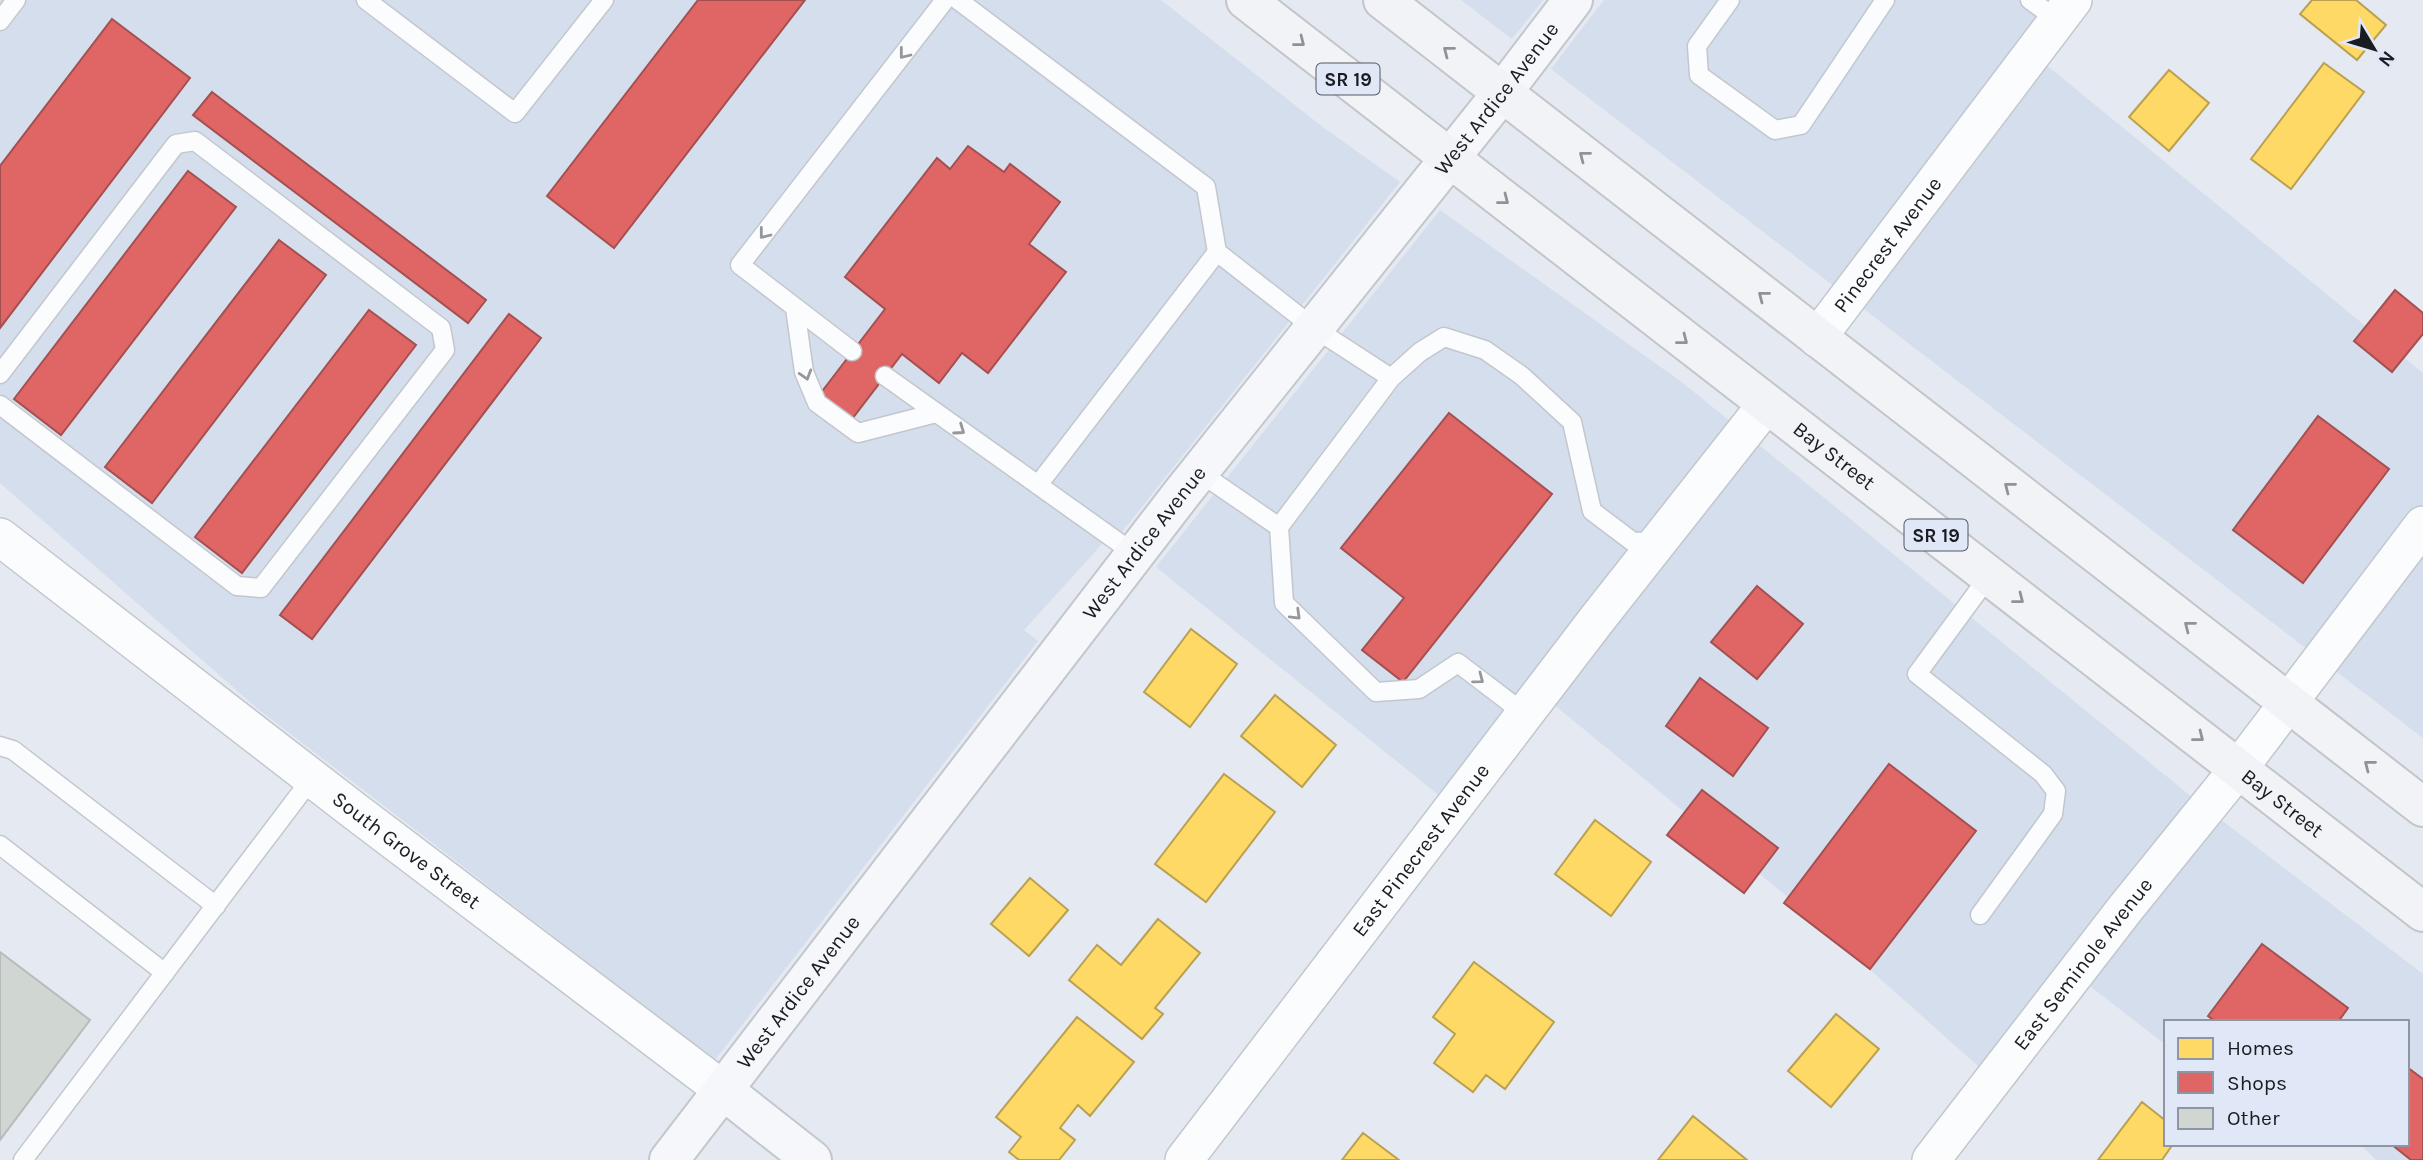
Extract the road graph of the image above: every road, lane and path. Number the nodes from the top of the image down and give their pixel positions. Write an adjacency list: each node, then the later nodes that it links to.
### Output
1 (16, 0): 12 (lane)
2 (366, 0): 3 (lane)
3 (604, 0)
4 (945, 0): 16 (lane, one-way to 16)
5 (958, 0): 15 (lane)
6 (1246, 0): 14 (main road, Bay Street / SR 19, one-way to 14)
7 (1383, 0): 13 (main road, one-way to 7)
8 (1573, 0): 13 (street, West Ardice Avenue)
9 (1730, 0): 10 (lane)
10 (1885, 0)
11 (2054, 7): 18 (street, Pinecrest Avenue)
12 (0, 21)
13 (1502, 93): 14 (street, West Ardice Avenue); 18 (main road, one-way to 13)
14 (1450, 158): 17 (street, West Ardice Avenue); 24 (main road, Bay Street / SR 19, one-way to 24)
15 (1217, 252): 17 (lane); 27 (lane)
16 (795, 308): 19 (lane); 25 (lane, one-way to 25)
17 (1314, 328): 22 (lane); 26 (street, West Ardice Avenue)
18 (1817, 338): 34 (main road, one-way to 18)
19 (852, 351)
20 (0, 374): 23 (lane)
21 (885, 376): 25 (lane)
22 (1391, 378): 29 (lane); 31 (lane)
23 (0, 405)
24 (1766, 405): 31 (street); 33 (main road, Bay Street / SR 19)
25 (936, 413): 27 (lane, one-way to 27)
26 (1199, 472): 29 (lane); 32 (street, West Ardice Avenue)
27 (1038, 485): 32 (lane)
28 (2423, 525): 34 (street, East Seminole Avenue)
29 (1279, 527): 35 (lane, one-way to 35)
30 (0, 537): 38 (street, South Grove Street)
31 (1661, 540): 35 (street, East Pinecrest Avenue)
32 (1135, 554): 45 (street, West Ardice Avenue)
33 (1989, 576): 37 (main road, Bay Street / SR 19, one-way to 37); 43 (lane)
34 (2287, 702): 37 (street, East Seminole Avenue); 39 (main road, one-way to 34)
35 (1525, 714): 49 (street, East Pinecrest Avenue)
36 (0, 746): 41 (lane)
37 (2239, 768): 42 (main road, Bay Street / SR 19); 50 (street, East Seminole Avenue)
38 (312, 778): 41 (lane); 45 (street, South Grove Street)
39 (2423, 807)
40 (0, 845): 44 (lane)
41 (216, 906): 44 (lane)
42 (2423, 912)
43 (1980, 915)
44 (165, 973): 46 (lane)
45 (723, 1090): 47 (street, West Ardice Avenue); 48 (street, South Grove Street)
46 (23, 1160)
47 (669, 1160)
48 (812, 1160)
49 (1184, 1160)
50 (1931, 1160)

